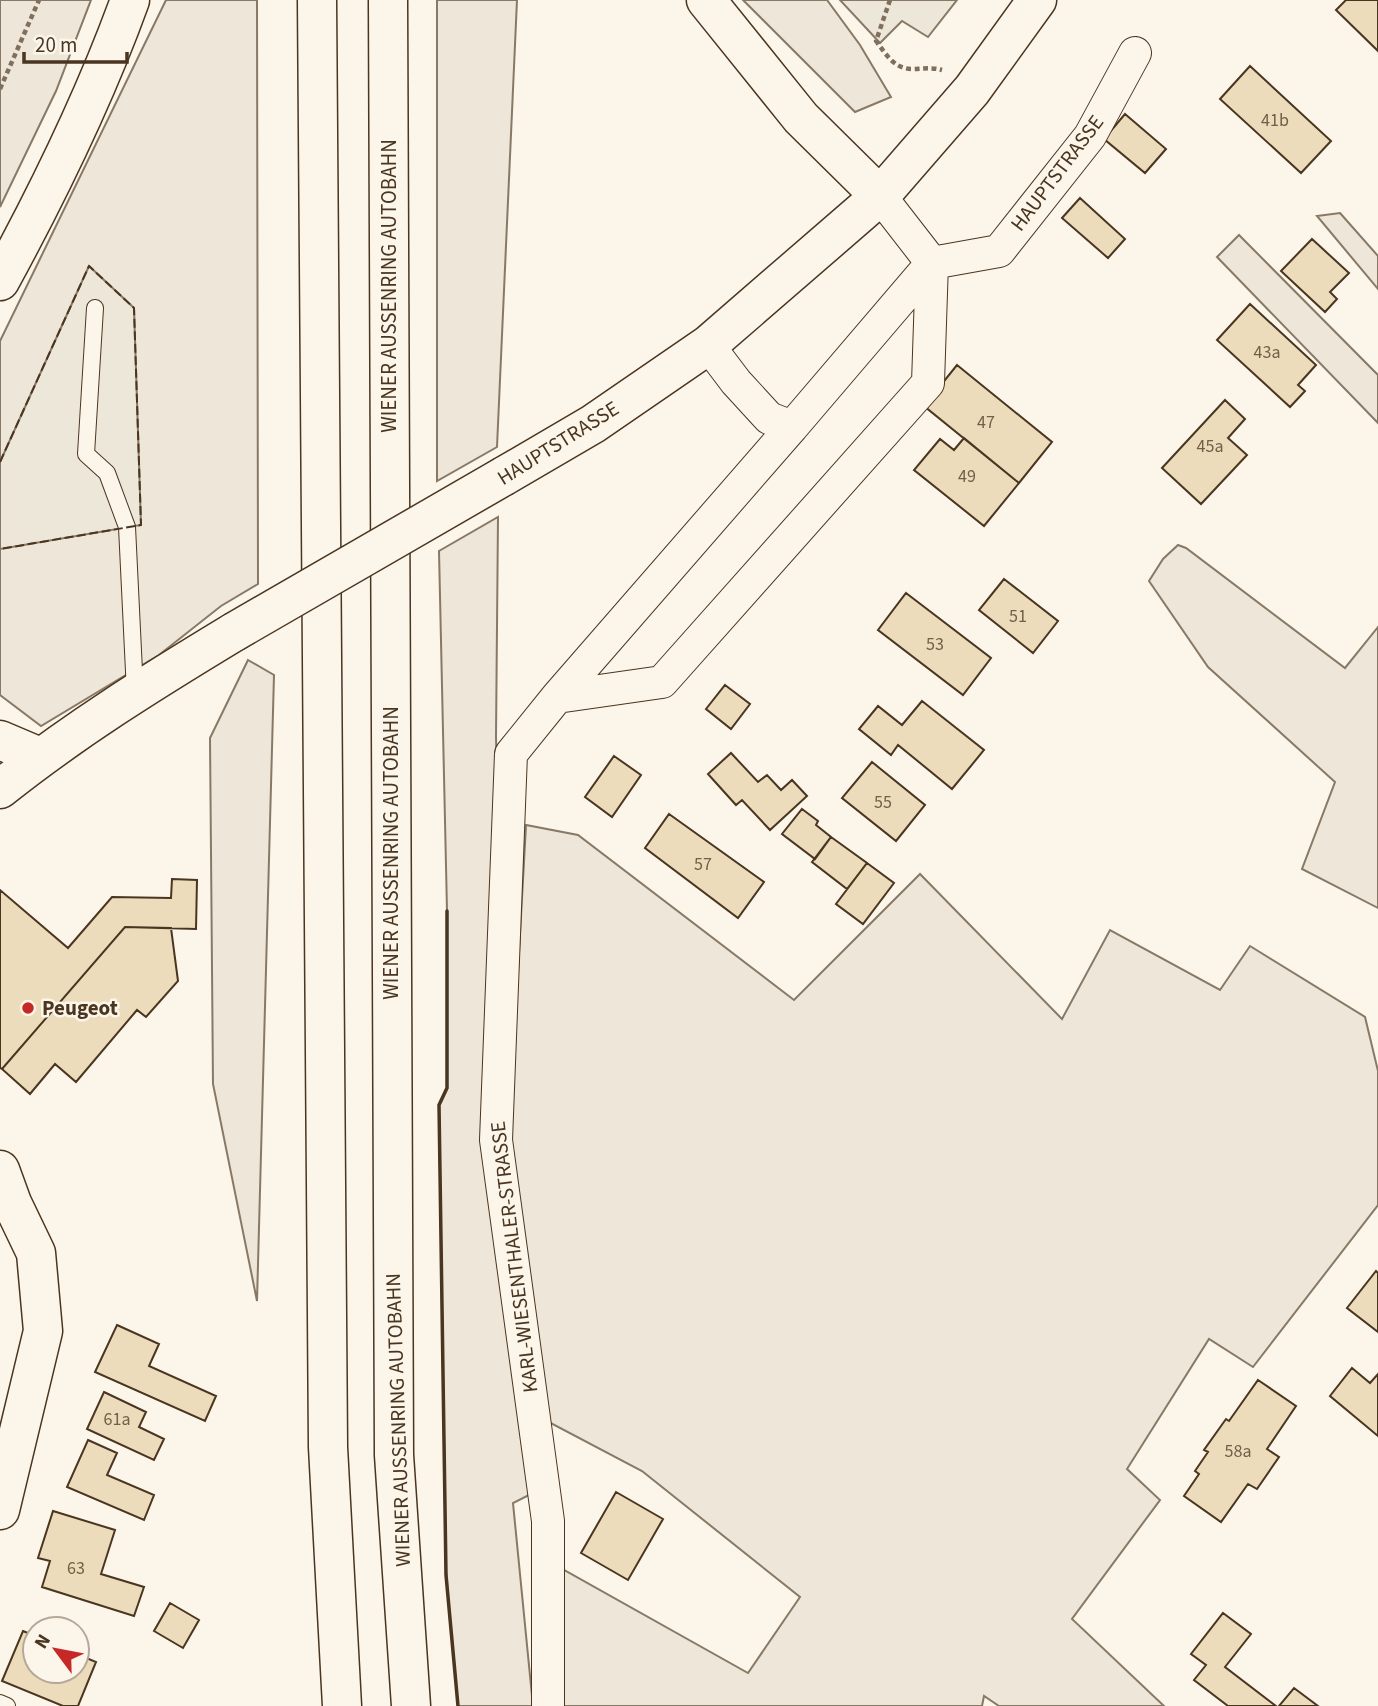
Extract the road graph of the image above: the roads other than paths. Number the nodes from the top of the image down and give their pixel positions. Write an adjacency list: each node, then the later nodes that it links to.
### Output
1 (130, 0): 9 (main road)
2 (317, 0): 22 (main road)
3 (388, 0): 23 (main road, WIENER AUSSENRING AUTOBAHN)
4 (706, 0): 7 (main road)
5 (1037, 0): 7 (main road, HAUPTSTRASSE)
6 (1135, 53): 8 (street, HAUPTSTRASSE)
7 (880, 195): 8 (street); 11 (main road, HAUPTSTRASSE)
8 (932, 263): 12 (street); 14 (street)
9 (0, 282)
10 (95, 307): 13 (lane)
11 (708, 345): 12 (street); 13 (main road, HAUPTSTRASSE, bridge)
12 (792, 427): 14 (street)
13 (135, 692): 16 (main road, HAUPTSTRASSE)
14 (557, 697): 24 (street, KARL-WIESENTHALER-STRASSE)
15 (0, 740): 16 (main road)
16 (40, 757): 17 (main road, HAUPTSTRASSE)
17 (0, 789)
18 (4, 1191): 19 (main road)
19 (0, 1510)
20 (0, 1703): 21 (lane)
21 (7, 1706)
22 (342, 1706)
23 (411, 1706)
24 (548, 1706)

